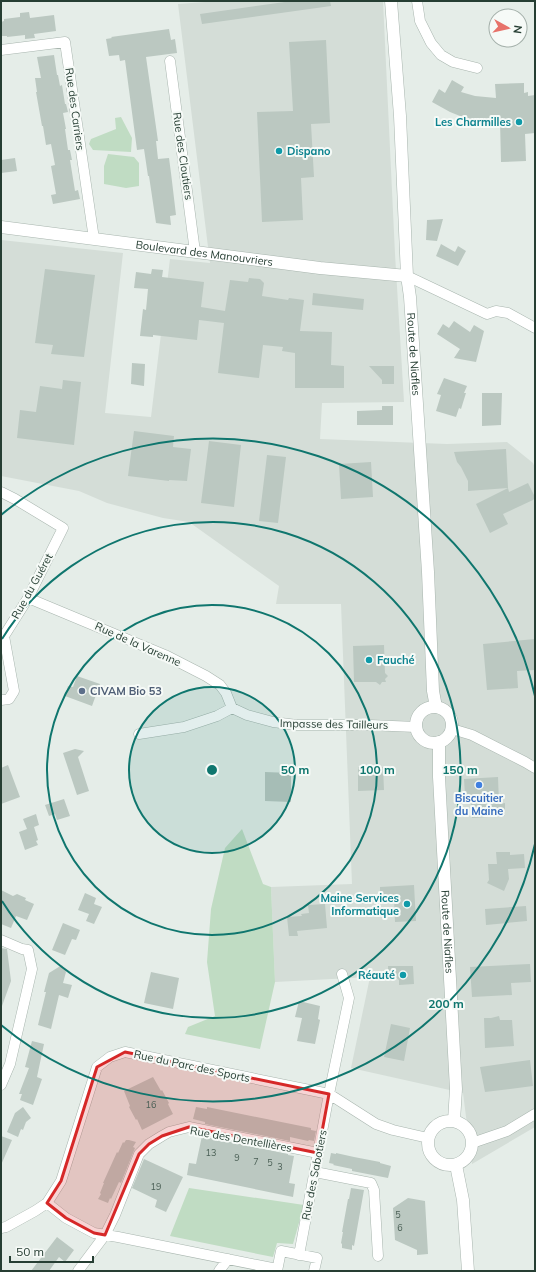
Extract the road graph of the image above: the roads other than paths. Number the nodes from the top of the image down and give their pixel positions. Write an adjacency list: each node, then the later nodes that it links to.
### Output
1 (391, 1): 9 (street, Route de Niafles)
2 (417, 1): 5 (street)
3 (1, 50): 7 (street, Rue des Carriers)
4 (170, 61): 8 (street, Rue des Cloutiers)
5 (477, 68)
6 (1, 227): 7 (street, Boulevard des Manouvriers)
7 (94, 239): 8 (street, Boulevard des Manouvriers)
8 (195, 252): 9 (street, Boulevard des Manouvriers)
9 (407, 276): 10 (street); 14 (street, Route de Niafles)
10 (535, 328)
11 (1, 492): 12 (street, Rue du Guéret)
12 (28, 598): 13 (street, Rue du Guéret); 15 (street, Rue de la Varenne)
13 (1, 700)
14 (436, 707): 16 (street); 17 (street)
15 (232, 708): 16 (street, Impasse des Tailleurs); 18 (street)
16 (416, 727): 19 (street)
17 (452, 729): 19 (street); 20 (street)
18 (139, 734)
19 (439, 742): 27 (street, Route de Niafles)
20 (535, 768)
21 (1, 940): 23 (street)
22 (342, 974): 25 (street, Rue des Sabotiers)
23 (5, 1062): 24 (street)
24 (1, 1085)
25 (329, 1094): 28 (street, Rue du Parc des Sports); 30 (street, Rue des Sabotiers); 33 (street, Rue du Parc des Sports)
26 (535, 1114): 29 (street)
27 (454, 1121): 28 (street); 29 (street)
28 (428, 1138): 31 (street)
29 (472, 1143): 31 (street)
30 (318, 1153): 32 (street, Rue des Sabotiers); 35 (street, Rue des Dentellières)
31 (456, 1165): 43 (street)
32 (315, 1172): 36 (street, Rue des Sabotiers); 37 (street)
33 (47, 1203): 34 (street, Rue du Parc des Sports); 35 (street)
34 (1, 1228)
35 (105, 1235): 38 (street); 40 (street, Rue des Dentellières)
36 (299, 1255): 39 (street); 42 (street)
37 (378, 1256)
38 (228, 1259): 39 (street); 41 (street)
39 (277, 1270)
40 (78, 1271)
41 (219, 1271)
42 (314, 1271)
43 (468, 1271)

